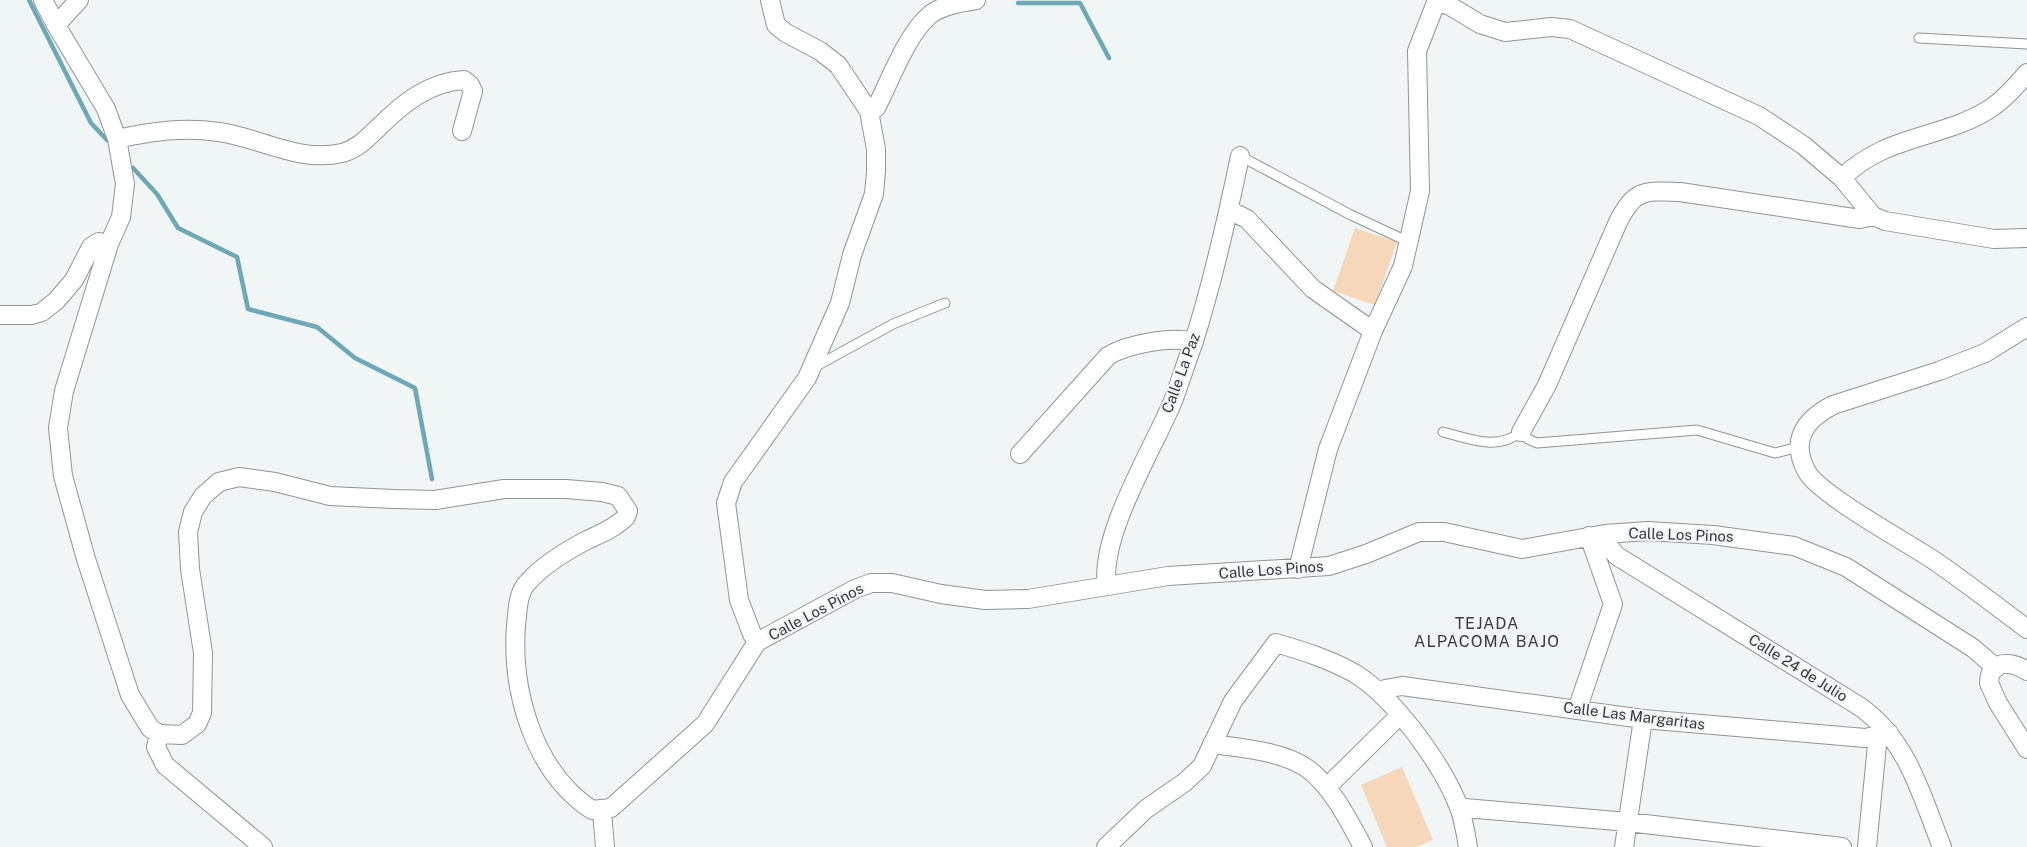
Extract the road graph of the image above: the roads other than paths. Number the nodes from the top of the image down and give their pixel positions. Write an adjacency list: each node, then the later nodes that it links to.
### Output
1 (43, 0): 6 (street)
2 (79, 0): 6 (street)
3 (770, 0): 10 (street)
4 (976, 0): 10 (street)
5 (1437, 1): 14 (street); 18 (street)
6 (56, 25): 12 (street)
7 (1919, 38): 8 (lane)
8 (2027, 44)
9 (2027, 73): 14 (street)
10 (869, 111): 25 (street)
11 (462, 131): 12 (street)
12 (117, 139): 19 (street)
13 (1240, 156): 15 (street, Calle La Paz); 18 (lane)
14 (1842, 178): 16 (street)
15 (1229, 210): 23 (street); 24 (street, Calle La Paz)
16 (1873, 216): 17 (street); 27 (street)
17 (2027, 238)
18 (1409, 242): 23 (street)
19 (109, 244): 21 (street); 41 (street)
20 (945, 303): 25 (lane)
21 (0, 315)
22 (2027, 327): 28 (street)
23 (1373, 331): 31 (street)
24 (1193, 342): 29 (street); 32 (street, Calle La Paz)
25 (813, 364): 34 (street)
26 (1443, 432): 27 (lane)
27 (1521, 432): 28 (lane)
28 (1799, 447): 33 (street)
29 (1020, 454)
30 (1597, 535): 31 (street, Calle Los Pinos); 35 (street, Calle Los Pinos); 38 (street); 42 (street, Calle 24 de Julio)
31 (1298, 568): 32 (street, Calle Los Pinos)
32 (1107, 585): 34 (street, Calle Los Pinos)
33 (2027, 628)
34 (758, 642): 47 (street)
35 (1996, 668): 36 (street); 44 (street)
36 (2027, 671)
37 (1381, 692): 38 (street, Calle Las Margaritas); 39 (street); 43 (street)
38 (1577, 710): 40 (street, Calle Las Margaritas)
39 (1400, 715): 45 (street); 46 (street)
40 (1643, 719): 42 (street, Calle Las Margaritas); 48 (street)
41 (158, 734): 47 (street); 50 (street)
42 (1884, 734): 57 (street); 58 (street, Calle 24 de Julio)
43 (1212, 744): 45 (street); 52 (street)
44 (2027, 749)
45 (1327, 787): 53 (street)
46 (1460, 810): 48 (street); 54 (street)
47 (602, 811): 51 (street)
48 (1628, 822): 49 (street); 55 (street)
49 (1751, 841): 56 (street)
50 (263, 847)
51 (605, 847)
52 (1106, 847)
53 (1363, 847)
54 (1468, 847)
55 (1624, 847)
56 (1842, 847)
57 (1867, 847)
58 (1942, 847)

